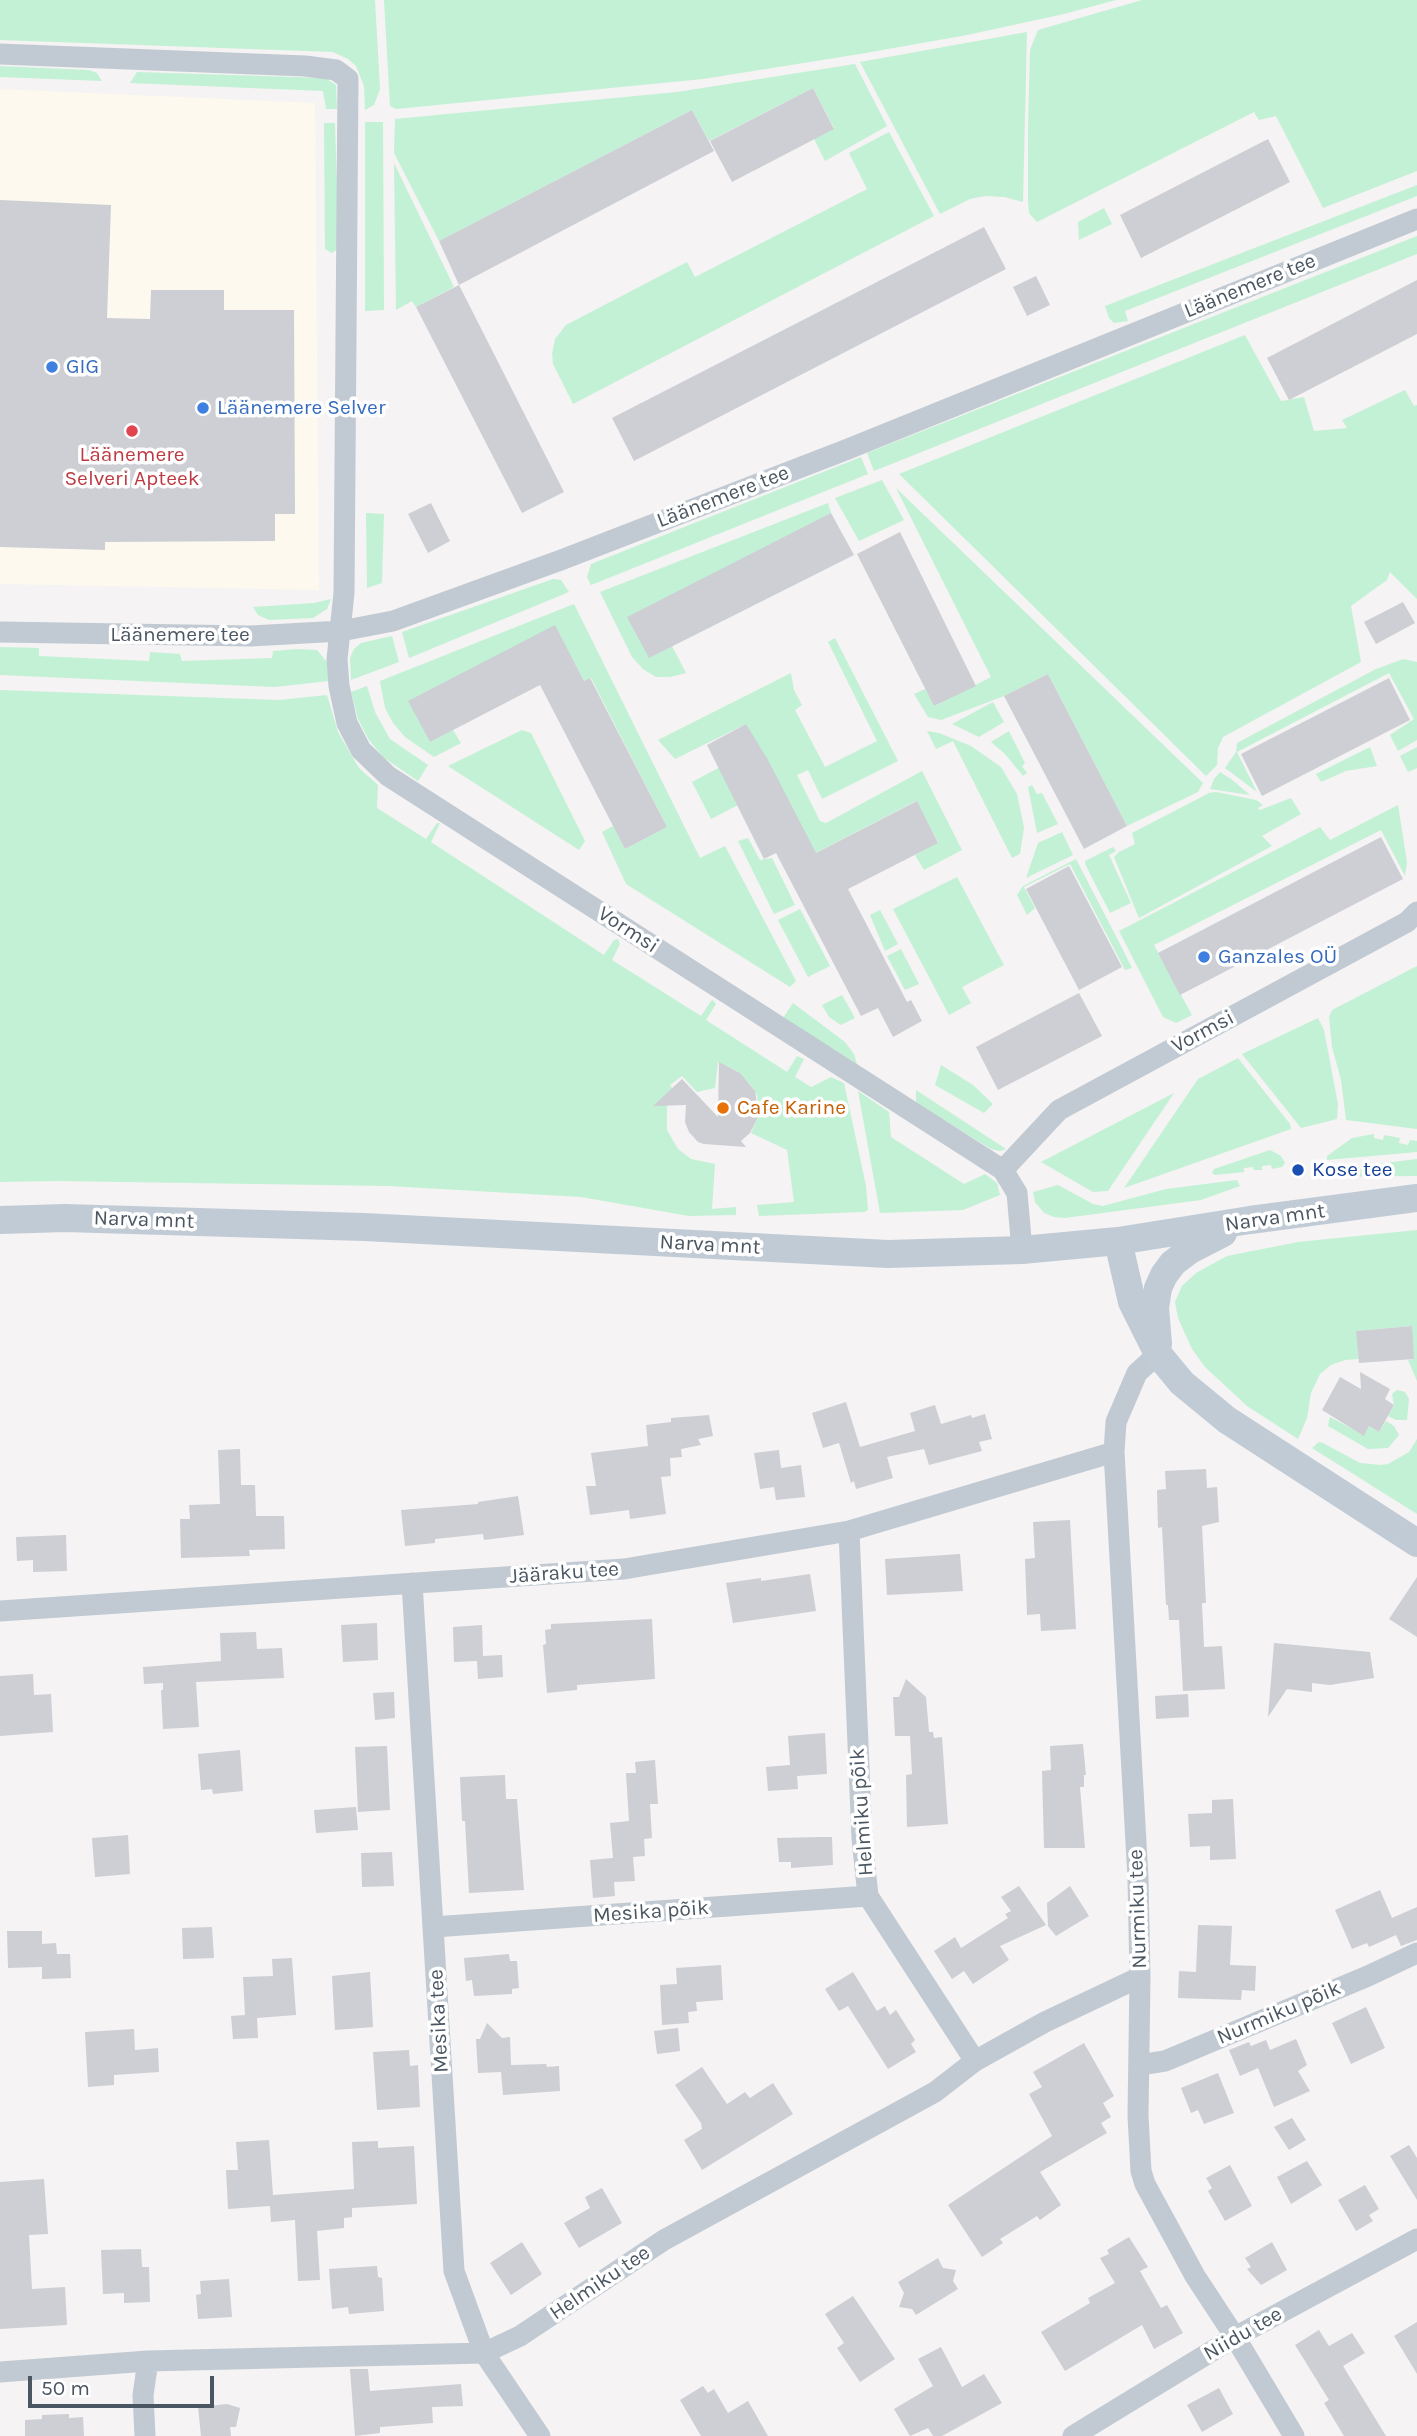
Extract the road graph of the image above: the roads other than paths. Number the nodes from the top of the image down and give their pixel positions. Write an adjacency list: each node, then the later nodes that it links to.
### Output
1 (0, 54): 3 (street, Vormsi)
2 (1417, 219): 3 (street, Läänemere tee)
3 (341, 631): 4 (street, Läänemere tee); 6 (street, Vormsi)
4 (0, 632)
5 (1417, 912): 6 (street, Vormsi)
6 (1003, 1170): 11 (street)
7 (1417, 1198): 9 (main road, Narva mnt)
8 (0, 1220): 11 (main road, Narva mnt)
9 (1250, 1220): 10 (main road, Narva mnt); 12 (main road)
10 (1118, 1241): 11 (main road, Narva mnt); 12 (main road)
11 (1022, 1250)
12 (1158, 1354): 13 (street, Nurmiku tee); 15 (main road)
13 (1114, 1452): 14 (street, Jääraku tee); 21 (street, Nurmiku tee)
14 (849, 1531): 16 (street, Jääraku tee); 18 (street, Helmiku põik)
15 (1417, 1542)
16 (412, 1583): 17 (street, Jääraku tee); 19 (street, Mesika tee)
17 (0, 1611)
18 (868, 1896): 19 (street, Mesika põik); 22 (street, Helmiku põik)
19 (434, 1927): 26 (street, Mesika tee)
20 (1417, 1953): 23 (street, Nurmiku põik)
21 (1140, 1977): 22 (street, Helmiku tee); 23 (street, Nurmiku tee)
22 (975, 2061): 26 (street, Helmiku tee)
23 (1139, 2065): 25 (street, Nurmiku tee)
24 (1417, 2239): 25 (street, Niidu tee)
25 (1236, 2337): 31 (street, Niidu tee); 32 (street, Nurmiku tee)
26 (484, 2353): 27 (street, Helmiku tee); 30 (street, Mesika tee)
27 (148, 2361): 28 (street, Helmiku tee); 29 (street)
28 (0, 2372)
29 (145, 2436)
30 (540, 2436)
31 (1073, 2436)
32 (1294, 2436)

